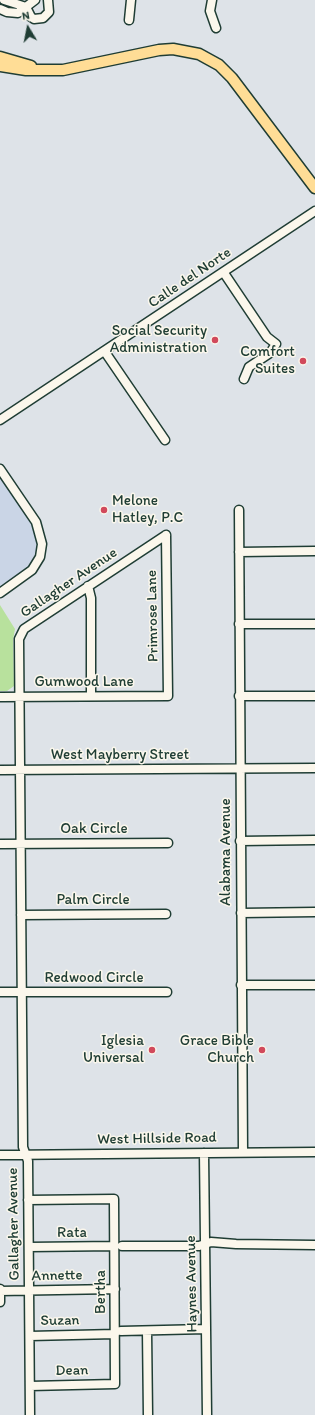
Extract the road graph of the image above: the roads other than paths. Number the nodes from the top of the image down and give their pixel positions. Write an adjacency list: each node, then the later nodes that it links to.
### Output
1 (35, 0): 6 (street)
2 (48, 0): 6 (street)
3 (131, 0): 8 (street)
4 (212, 0): 9 (street)
5 (5, 1): 6 (street); 7 (street)
6 (26, 7): 7 (street)
7 (1, 10)
8 (129, 20)
9 (216, 28)
10 (0, 57): 12 (main road)
11 (0, 66): 12 (main road)
12 (44, 71): 13 (main road)
13 (292, 159): 14 (main road); 15 (main road)
14 (315, 178)
15 (315, 188)
16 (315, 211): 17 (street, Calle del Norte)
17 (224, 273): 18 (street, Calle del Norte); 19 (street)
18 (104, 352): 20 (street, Calle del Norte); 23 (street)
19 (244, 379)
20 (18, 408): 21 (street); 22 (street, Calle del Norte)
21 (0, 415)
22 (0, 420)
23 (165, 440)
24 (0, 469): 30 (street)
25 (239, 510): 28 (street, Alabama Avenue)
26 (166, 535): 29 (street, Gallagher Avenue); 34 (street, Primrose Lane)
27 (315, 551): 28 (street)
28 (239, 552): 31 (street, Alabama Avenue)
29 (88, 586): 33 (street); 38 (street, Gallagher Avenue)
30 (0, 593)
31 (239, 624): 32 (street); 35 (street, Alabama Avenue)
32 (315, 624)
33 (91, 696): 34 (street, Gumwood Lane); 38 (street, Gumwood Lane)
34 (168, 696)
35 (240, 696): 36 (street); 39 (street, Alabama Avenue)
36 (315, 696)
37 (0, 697): 38 (street, Gumwood Lane)
38 (20, 697): 42 (street, Gallagher Avenue)
39 (240, 768): 40 (street, West Mayberry Street); 42 (street, West Mayberry Street); 44 (street, Alabama Avenue)
40 (315, 768)
41 (0, 770): 42 (street, West Mayberry Street)
42 (20, 770): 46 (street, Gallagher Avenue)
43 (315, 840): 44 (street)
44 (240, 841): 49 (street, Alabama Avenue)
45 (168, 842): 46 (street, Oak Circle)
46 (21, 843): 47 (street, Oak Circle); 51 (street, Gallagher Avenue)
47 (0, 844)
48 (315, 912): 49 (street)
49 (241, 913): 52 (street, Alabama Avenue)
50 (166, 914): 51 (street, Palm Circle)
51 (21, 915): 54 (street, Gallagher Avenue)
52 (241, 985): 53 (street); 57 (street, Alabama Avenue)
53 (315, 985)
54 (22, 991): 55 (street, Redwood Circle); 56 (street, Redwood Circle); 61 (street, Gallagher Avenue)
55 (0, 992)
56 (167, 992)
57 (243, 1152): 58 (street, West Hillside Road); 59 (street, West Hillside Road)
58 (315, 1152)
59 (204, 1153): 61 (street, West Hillside Road); 63 (street, Haynes Avenue)
60 (0, 1154): 61 (street, West Hillside Road)
61 (25, 1154): 62 (street, Gallagher Avenue)
62 (28, 1200): 65 (street, Bertha); 66 (street, Gallagher Avenue)
63 (205, 1244): 64 (street, Rata); 65 (street, Rata); 71 (street, Haynes Avenue)
64 (315, 1245)
65 (118, 1246): 66 (street, Rata); 67 (street, Bertha)
66 (29, 1247): 69 (street, Gallagher Avenue)
67 (115, 1289): 69 (street, Annette); 73 (street, Bertha)
68 (0, 1290): 69 (street, Annette); 70 (street, Annette)
69 (29, 1290): 74 (street, Gallagher Avenue)
70 (0, 1302)
71 (206, 1329): 72 (street, Suzan); 79 (street, Haynes Avenue)
72 (147, 1331): 73 (street, Suzan); 78 (street)
73 (118, 1332): 74 (street, Suzan); 75 (street, Bertha)
74 (30, 1336): 76 (street, Gallagher Avenue)
75 (115, 1384): 76 (street, Dean)
76 (30, 1386): 77 (street, Gallagher Avenue)
77 (30, 1415)
78 (148, 1415)
79 (207, 1415)

